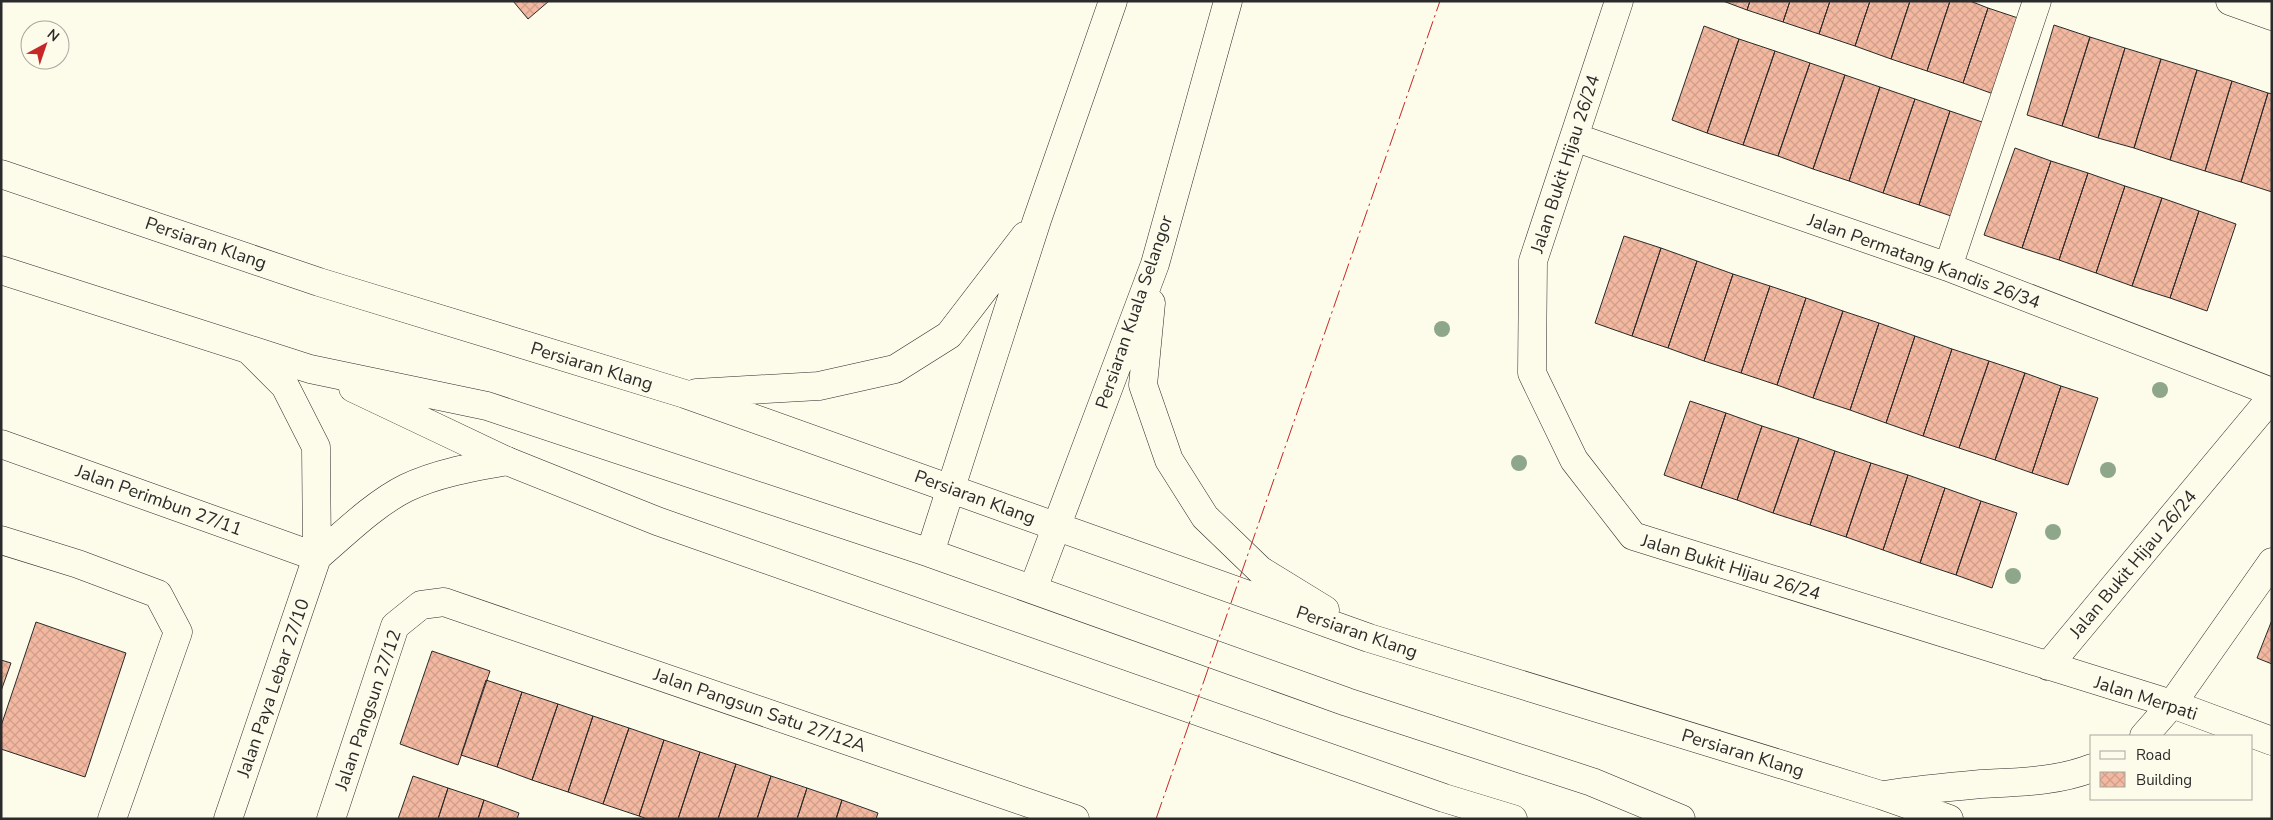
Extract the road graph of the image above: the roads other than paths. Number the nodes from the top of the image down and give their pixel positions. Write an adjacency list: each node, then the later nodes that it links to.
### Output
1 (1113, 1): 9 (main road)
2 (1228, 1): 10 (main road, Persiaran Kuala Selangor)
3 (1619, 1): 7 (main road, Jalan Bukit Hijau 26/24)
4 (2037, 1): 11 (main road)
5 (2230, 1): 6 (main road)
6 (2272, 16)
7 (1574, 137): 11 (main road, Jalan Permatang Kandis 26/34); 29 (main road, Jalan Bukit Hijau 26/24)
8 (1, 174): 16 (main road, Persiaran Klang)
9 (1037, 220): 16 (main road); 20 (main road)
10 (1155, 264): 21 (main road, Persiaran Kuala Selangor); 28 (main road)
11 (1948, 267): 15 (main road, Jalan Permatang Kandis 26/34)
12 (1, 270): 13 (main road)
13 (249, 350): 14 (main road); 24 (main road, Jalan Paya Lebar 27/10)
14 (310, 369): 19 (main road); 23 (main road)
15 (2272, 392)
16 (685, 394): 20 (main road, Persiaran Klang)
17 (2272, 397): 29 (main road, Jalan Bukit Hijau 26/24)
18 (1, 444): 24 (main road, Jalan Perimbun 27/11)
19 (507, 461): 24 (main road); 40 (main road)
20 (950, 489): 21 (main road, Persiaran Klang); 23 (main road)
21 (1057, 527): 26 (main road, Persiaran Kuala Selangor); 28 (main road, Persiaran Klang)
22 (1, 540): 36 (main road)
23 (930, 553): 26 (main road)
24 (317, 557): 37 (main road, Jalan Paya Lebar 27/10)
25 (2272, 562): 30 (main road)
26 (1033, 589): 41 (main road)
27 (444, 602): 35 (main road, Jalan Pangsun Satu 27/12A); 38 (main road, Jalan Pangsun 27/12)
28 (1369, 638): 34 (main road, Persiaran Klang)
29 (2048, 666): 30 (main road, Jalan Merpati)
30 (2172, 704): 31 (main road); 32 (main road, Jalan Merpati)
31 (2145, 735)
32 (2272, 741)
33 (2090, 769): 34 (main road)
34 (1880, 795): 42 (main road, Persiaran Klang)
35 (1027, 811): 39 (main road, Jalan Pangsun Satu 27/12A)
36 (112, 819)
37 (228, 819)
38 (330, 819)
39 (1075, 819)
40 (1513, 819)
41 (1681, 819)
42 (1949, 819)

